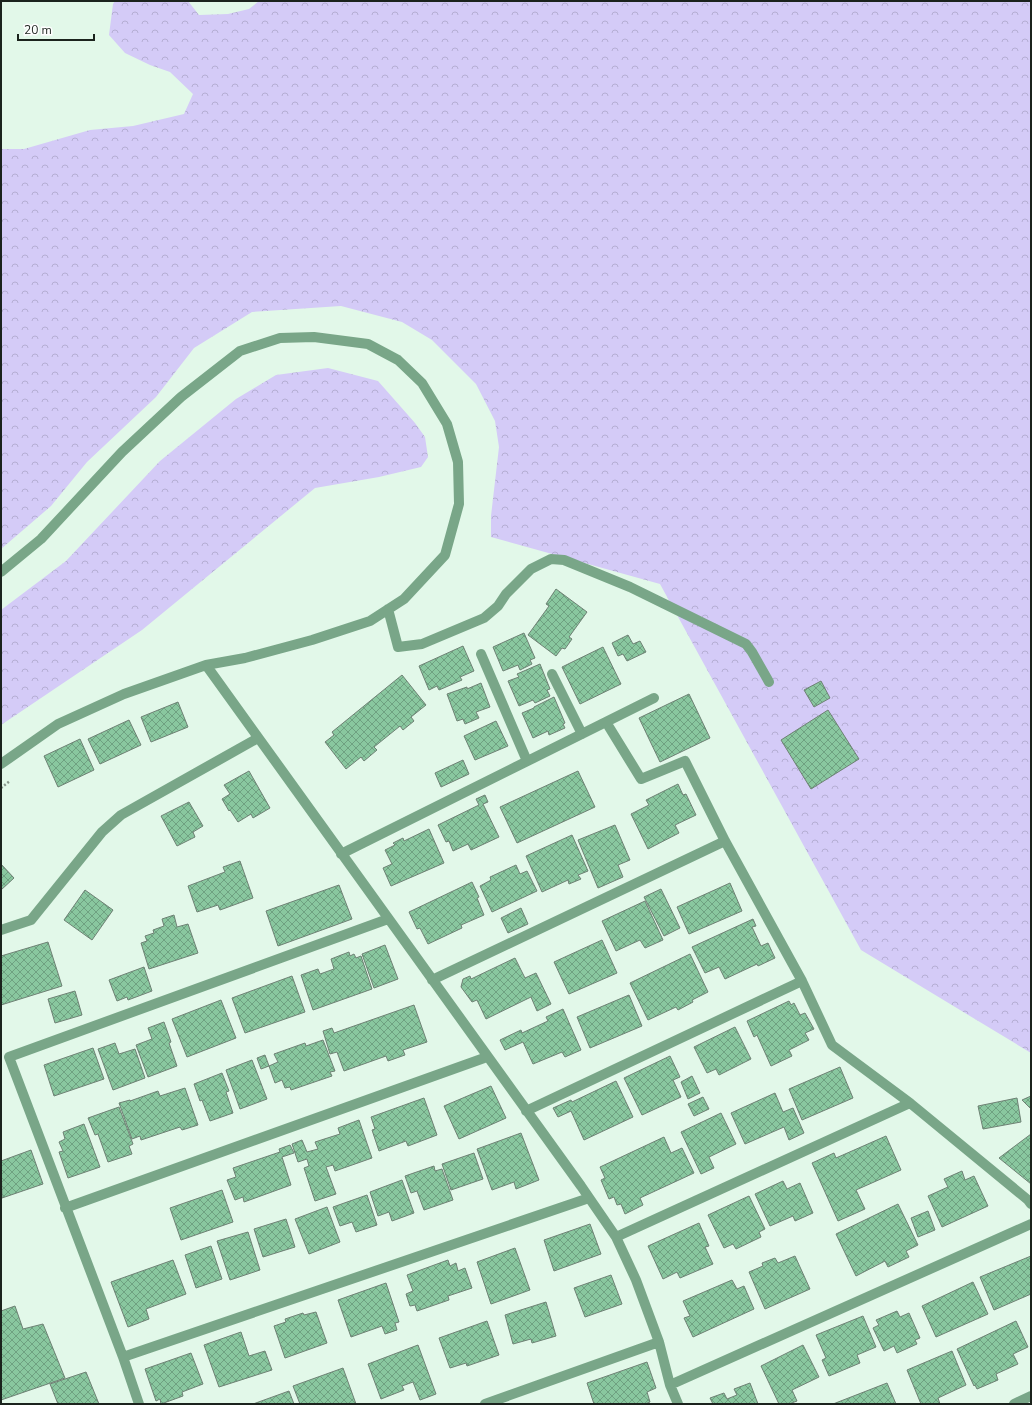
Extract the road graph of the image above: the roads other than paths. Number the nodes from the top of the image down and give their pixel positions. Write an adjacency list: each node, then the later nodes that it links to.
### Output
1 (1, 572): 2 (street)
2 (388, 609): 4 (street); 6 (street)
3 (481, 654): 11 (street)
4 (206, 665): 10 (street); 12 (street)
5 (552, 674): 9 (street)
6 (768, 682)
7 (654, 698): 8 (street)
8 (606, 722): 9 (street); 13 (street)
9 (582, 734): 11 (street)
10 (258, 738): 14 (street); 16 (street)
11 (527, 762): 14 (street)
12 (1, 764)
13 (725, 841): 17 (street); 18 (street)
14 (341, 854): 15 (street)
15 (388, 919): 17 (street); 24 (street)
16 (1, 930)
17 (432, 980): 19 (street)
18 (802, 981): 20 (street); 21 (street)
19 (487, 1057): 21 (street); 24 (street)
20 (910, 1103): 23 (street); 26 (street)
21 (526, 1111): 22 (street)
22 (589, 1198): 26 (street); 28 (street)
23 (1031, 1204)
24 (65, 1208): 28 (street)
25 (1031, 1224): 29 (street)
26 (616, 1237): 27 (street)
27 (658, 1342): 29 (street); 32 (street)
28 (123, 1357): 31 (street)
29 (670, 1385): 33 (street)
30 (1031, 1396): 34 (street)
31 (139, 1404)
32 (485, 1404)
33 (678, 1404)
34 (1014, 1404)

